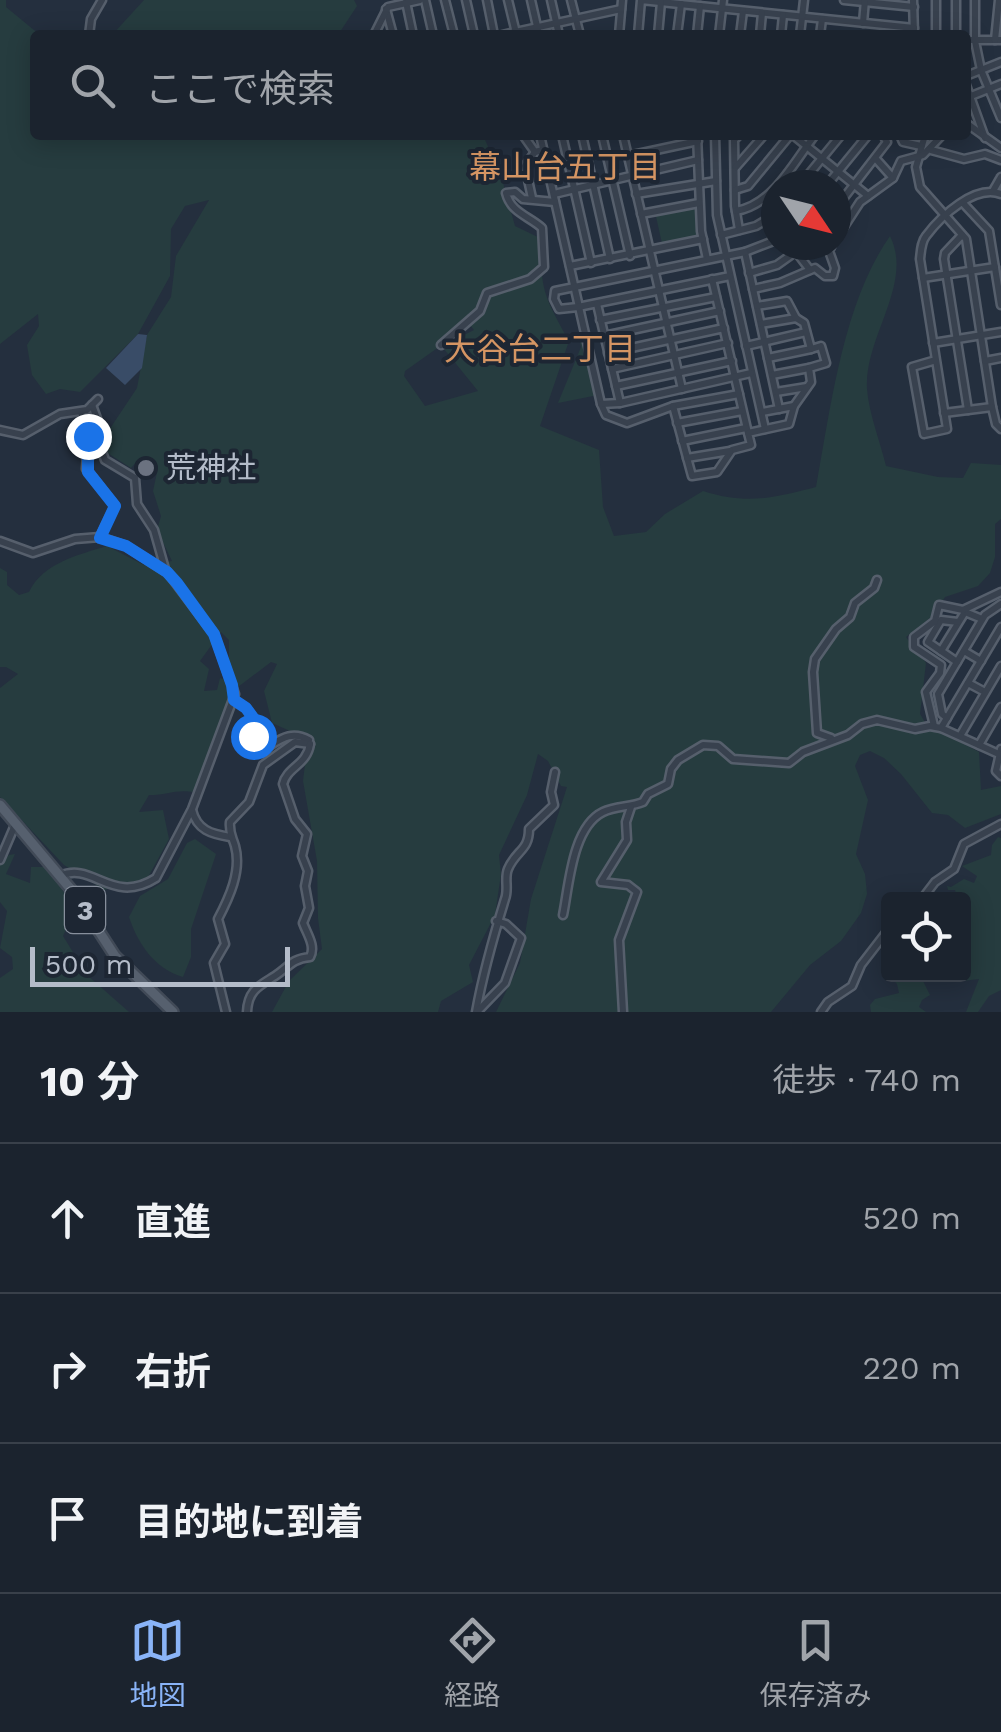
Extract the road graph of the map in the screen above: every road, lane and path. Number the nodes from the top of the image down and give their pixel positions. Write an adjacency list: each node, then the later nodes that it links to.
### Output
1 (102, 0): 34 (street)
2 (422, 0): 17 (street); 38 (street)
3 (446, 0): 39 (street)
4 (466, 0): 40 (street)
5 (487, 0): 41 (street)
6 (508, 0): 42 (street)
7 (531, 0): 43 (street)
8 (551, 0): 32 (street)
9 (570, 0): 30 (street)
10 (804, 0): 29 (street)
11 (844, 0): 16 (street)
12 (936, 0): 60 (street)
13 (956, 0): 61 (street)
14 (975, 0): 62 (street)
15 (999, 0): 63 (street)
16 (865, 1): 23 (street); 33 (street)
17 (406, 2): 25 (street); 37 (street)
18 (661, 2): 19 (street); 48 (street); 49 (street)
19 (671, 2): 21 (street)
20 (622, 4): 30 (street); 47 (street)
21 (680, 4): 24 (street); 50 (street)
22 (722, 4): 24 (street); 26 (street); 52 (street)
23 (914, 4): 59 (street)
24 (700, 6): 51 (street)
25 (386, 9): 35 (street); 36 (street)
26 (743, 11): 27 (street); 53 (street)
27 (762, 13): 28 (street); 54 (street)
28 (783, 15): 29 (street); 55 (street)
29 (803, 17): 31 (street); 56 (street)
30 (576, 19): 32 (street); 46 (street)
31 (822, 19): 33 (street); 57 (street)
32 (556, 23): 44 (street); 45 (street)
33 (863, 23): 58 (street)
34 (90, 30)
35 (376, 30)
36 (392, 30)
37 (412, 30)
38 (432, 30)
39 (453, 30)
40 (473, 30)
41 (493, 30)
42 (515, 30)
43 (538, 30)
44 (540, 30)
45 (558, 30)
46 (579, 30)
47 (619, 30)
48 (638, 30)
49 (658, 30)
50 (678, 30)
51 (698, 30)
52 (719, 30)
53 (741, 30)
54 (760, 30)
55 (782, 30)
56 (801, 30)
57 (821, 30)
58 (900, 30)
59 (916, 30)
60 (936, 30)
61 (956, 30)
62 (971, 40): 63 (street); 65 (street)
63 (998, 40)
64 (1001, 63): 65 (street)
65 (982, 70): 66 (street); 68 (street)
66 (971, 74)
67 (1001, 84): 68 (street)
68 (989, 90): 69 (street); 71 (street)
69 (971, 97)
70 (971, 105): 94 (street)
71 (1001, 118)
72 (971, 127): 94 (street)
73 (1001, 135): 94 (street)
74 (527, 140): 99 (street)
75 (541, 140): 99 (street)
76 (563, 140): 119 (street)
77 (583, 140): 117 (street)
78 (603, 140): 113 (street)
79 (626, 140): 100 (street)
80 (689, 140): 100 (street)
81 (697, 140): 103 (street)
82 (715, 140): 115 (street)
83 (736, 140): 106 (street)
84 (760, 140): 106 (street)
85 (787, 140): 120 (street)
86 (798, 140): 95 (street)
87 (811, 140): 95 (street)
88 (837, 140): 102 (street)
89 (864, 140): 109 (street)
90 (886, 140): 104 (street)
91 (901, 140): 96 (street)
92 (923, 140): 96 (street)
93 (938, 140): 98 (street)
94 (987, 140): 97 (street)
95 (806, 146): 102 (street); 129 (street)
96 (921, 146): 101 (street)
97 (1001, 148)
98 (930, 149): 101 (street); 105 (street)
99 (539, 151): 125 (street); 126 (street)
100 (628, 156): 110 (street)
101 (918, 157): 112 (street); 132 (street)
102 (822, 158): 107 (street); 108 (street)
103 (698, 160): 110 (street); 114 (street)
104 (876, 160): 112 (street); 118 (street)
105 (1001, 160)
106 (736, 167): 120 (street)
107 (812, 170)
108 (836, 170)
109 (840, 170)
110 (632, 175): 113 (street); 123 (street)
111 (1001, 177): 122 (street)
112 (893, 178): 124 (street)
113 (611, 180): 117 (street); 143 (street)
114 (699, 181): 115 (street); 123 (street); 127 (street)
115 (716, 181): 135 (street)
116 (851, 182): 118 (street)
117 (593, 184): 119 (street); 145 (street)
118 (855, 185): 121 (street); 124 (street)
119 (574, 189): 126 (street); 149 (street)
120 (735, 190): 129 (street)
121 (851, 190)
122 (997, 192): 128 (street)
123 (636, 194): 130 (street)
124 (868, 196): 131 (street)
125 (532, 198): 126 (street); 185 (street)
126 (554, 198): 150 (street)
127 (700, 203): 130 (street); 137 (street)
128 (963, 203): 132 (street); 139 (street)
129 (736, 210): 134 (street)
130 (641, 214): 140 (street)
131 (851, 215)
132 (946, 218): 136 (street); 158 (street)
133 (761, 223): 134 (street)
134 (739, 230): 135 (street)
135 (721, 235): 142 (street)
136 (962, 235): 153 (street); 156 (street)
137 (703, 239): 140 (street); 144 (street)
138 (761, 246): 141 (street)
139 (996, 247): 151 (street)
140 (650, 252): 143 (street); 154 (street)
141 (745, 252): 142 (street); 155 (street)
142 (726, 255): 144 (street); 157 (street)
143 (630, 256): 145 (street)
144 (708, 259): 154 (street)
145 (610, 260): 149 (street)
146 (786, 260): 155 (street)
147 (801, 260): 152 (street)
148 (833, 260): 152 (street)
149 (591, 263): 150 (street)
150 (570, 266): 161 (street)
151 (995, 267): 153 (street); 160 (street)
152 (810, 270): 162 (street)
153 (971, 270): 156 (street); 179 (street)
154 (655, 272): 161 (street); 163 (street)
155 (749, 273): 162 (street)
156 (946, 274): 158 (street); 181 (street)
157 (730, 276): 159 (street); 186 (street)
158 (923, 278): 183 (street)
159 (712, 280): 163 (street); 164 (street)
160 (999, 280): 167 (street)
161 (575, 288): 168 (street); 168 (street)
162 (753, 289): 166 (street)
163 (660, 292): 165 (street); 169 (street)
164 (716, 297): 169 (street); 170 (street)
165 (596, 304): 168 (street); 172 (street)
166 (757, 306): 171 (street); 174 (street)
167 (1001, 306)
168 (578, 307): 207 (street)
169 (663, 307): 172 (street); 173 (street)
170 (720, 312): 173 (street); 175 (street)
171 (796, 318): 174 (street); 176 (street)
172 (600, 320): 178 (street)
173 (667, 324): 178 (street); 180 (street)
174 (761, 324): 182 (street)
175 (724, 328): 180 (street); 184 (street)
176 (806, 332): 182 (street); 187 (street)
177 (1001, 332): 179 (street)
178 (604, 336): 188 (street)
179 (981, 336): 181 (street); 194 (street)
180 (671, 340): 188 (street); 189 (street)
181 (956, 340): 183 (street); 211 (street)
182 (764, 342): 186 (street); 190 (street)
183 (933, 343): 192 (street)
184 (728, 344): 189 (street); 193 (street)
185 (442, 345)
186 (746, 346): 197 (street)
187 (812, 348): 190 (street); 195 (street)
188 (608, 353): 196 (street)
189 (675, 357): 196 (street); 198 (street)
190 (768, 358): 199 (street)
191 (1001, 358): 194 (street)
192 (936, 360): 216 (street); 216 (street)
193 (732, 361): 198 (street); 200 (street)
194 (985, 361): 215 (street)
195 (808, 368): 199 (street); 202 (street)
196 (612, 369): 201 (street)
197 (752, 373): 200 (street); 214 (street)
198 (678, 374): 201 (street); 203 (street)
199 (772, 374): 204 (street)
200 (734, 376): 203 (street); 205 (street)
201 (616, 386): 206 (street)
202 (807, 387): 204 (street); 209 (street)
203 (682, 389): 206 (street)
204 (776, 392): 210 (street)
205 (739, 394): 208 (street); 212 (street)
206 (620, 403): 207 (street)
207 (601, 404): 208 (street)
208 (673, 406): 217 (street)
209 (794, 406): 210 (street); 218 (street)
210 (779, 409): 214 (street)
211 (968, 410): 215 (street); 216 (street)
212 (742, 411): 217 (street); 221 (street)
213 (81, 412): 220 (street); 225 (street); 227 (street)
214 (762, 412): 218 (street)
215 (996, 412): 219 (street)
216 (944, 413)
217 (677, 423): 222 (street)
218 (765, 429): 221 (street)
219 (1001, 429)
220 (0, 430)
221 (747, 430): 222 (street); 223 (street)
222 (682, 440): 224 (street)
223 (732, 450): 224 (street); 224 (street)
224 (687, 458)
225 (100, 537): 226 (street); 227 (street)
226 (0, 541)
227 (167, 572): 241 (street)
228 (877, 580): 246 (street)
229 (999, 601): 230 (street); 244 (street)
230 (982, 620): 231 (street); 235 (street)
231 (958, 622): 234 (street); 234 (street)
232 (1001, 627): 233 (street)
233 (997, 641): 236 (street)
234 (940, 651): 237 (street)
235 (964, 651): 236 (street); 237 (street)
236 (980, 661): 239 (street)
237 (958, 662): 243 (street)
238 (1000, 670): 240 (street)
239 (968, 682): 240 (street); 243 (street)
240 (985, 692): 245 (street)
241 (234, 700): 247 (street); 254 (street)
242 (1001, 708): 248 (street)
243 (947, 718): 244 (street)
244 (938, 727): 245 (street); 246 (street)
245 (960, 736): 248 (street)
246 (832, 739): 253 (street)
247 (310, 744): 257 (street); 268 (street)
248 (979, 745): 249 (street)
249 (1000, 752): 251 (street)
250 (555, 772): 262 (street)
251 (1001, 776)
252 (0, 805): 256 (main road, 3)
253 (631, 806): 261 (street); 269 (street)
254 (192, 808): 257 (street); 259 (street)
255 (1001, 824): 260 (street)
256 (14, 825): 258 (street); 259 (main road, 3)
257 (230, 837): 267 (street)
258 (0, 860)
259 (60, 876): 266 (main road, 3)
260 (928, 892)
261 (563, 916)
262 (496, 921): 264 (street); 265 (street)
263 (881, 939): 270 (street)
264 (482, 988): 265 (street); 265 (street)
265 (487, 1000)
266 (173, 1012)
267 (226, 1012)
268 (247, 1012)
269 (623, 1012)
270 (821, 1012)

